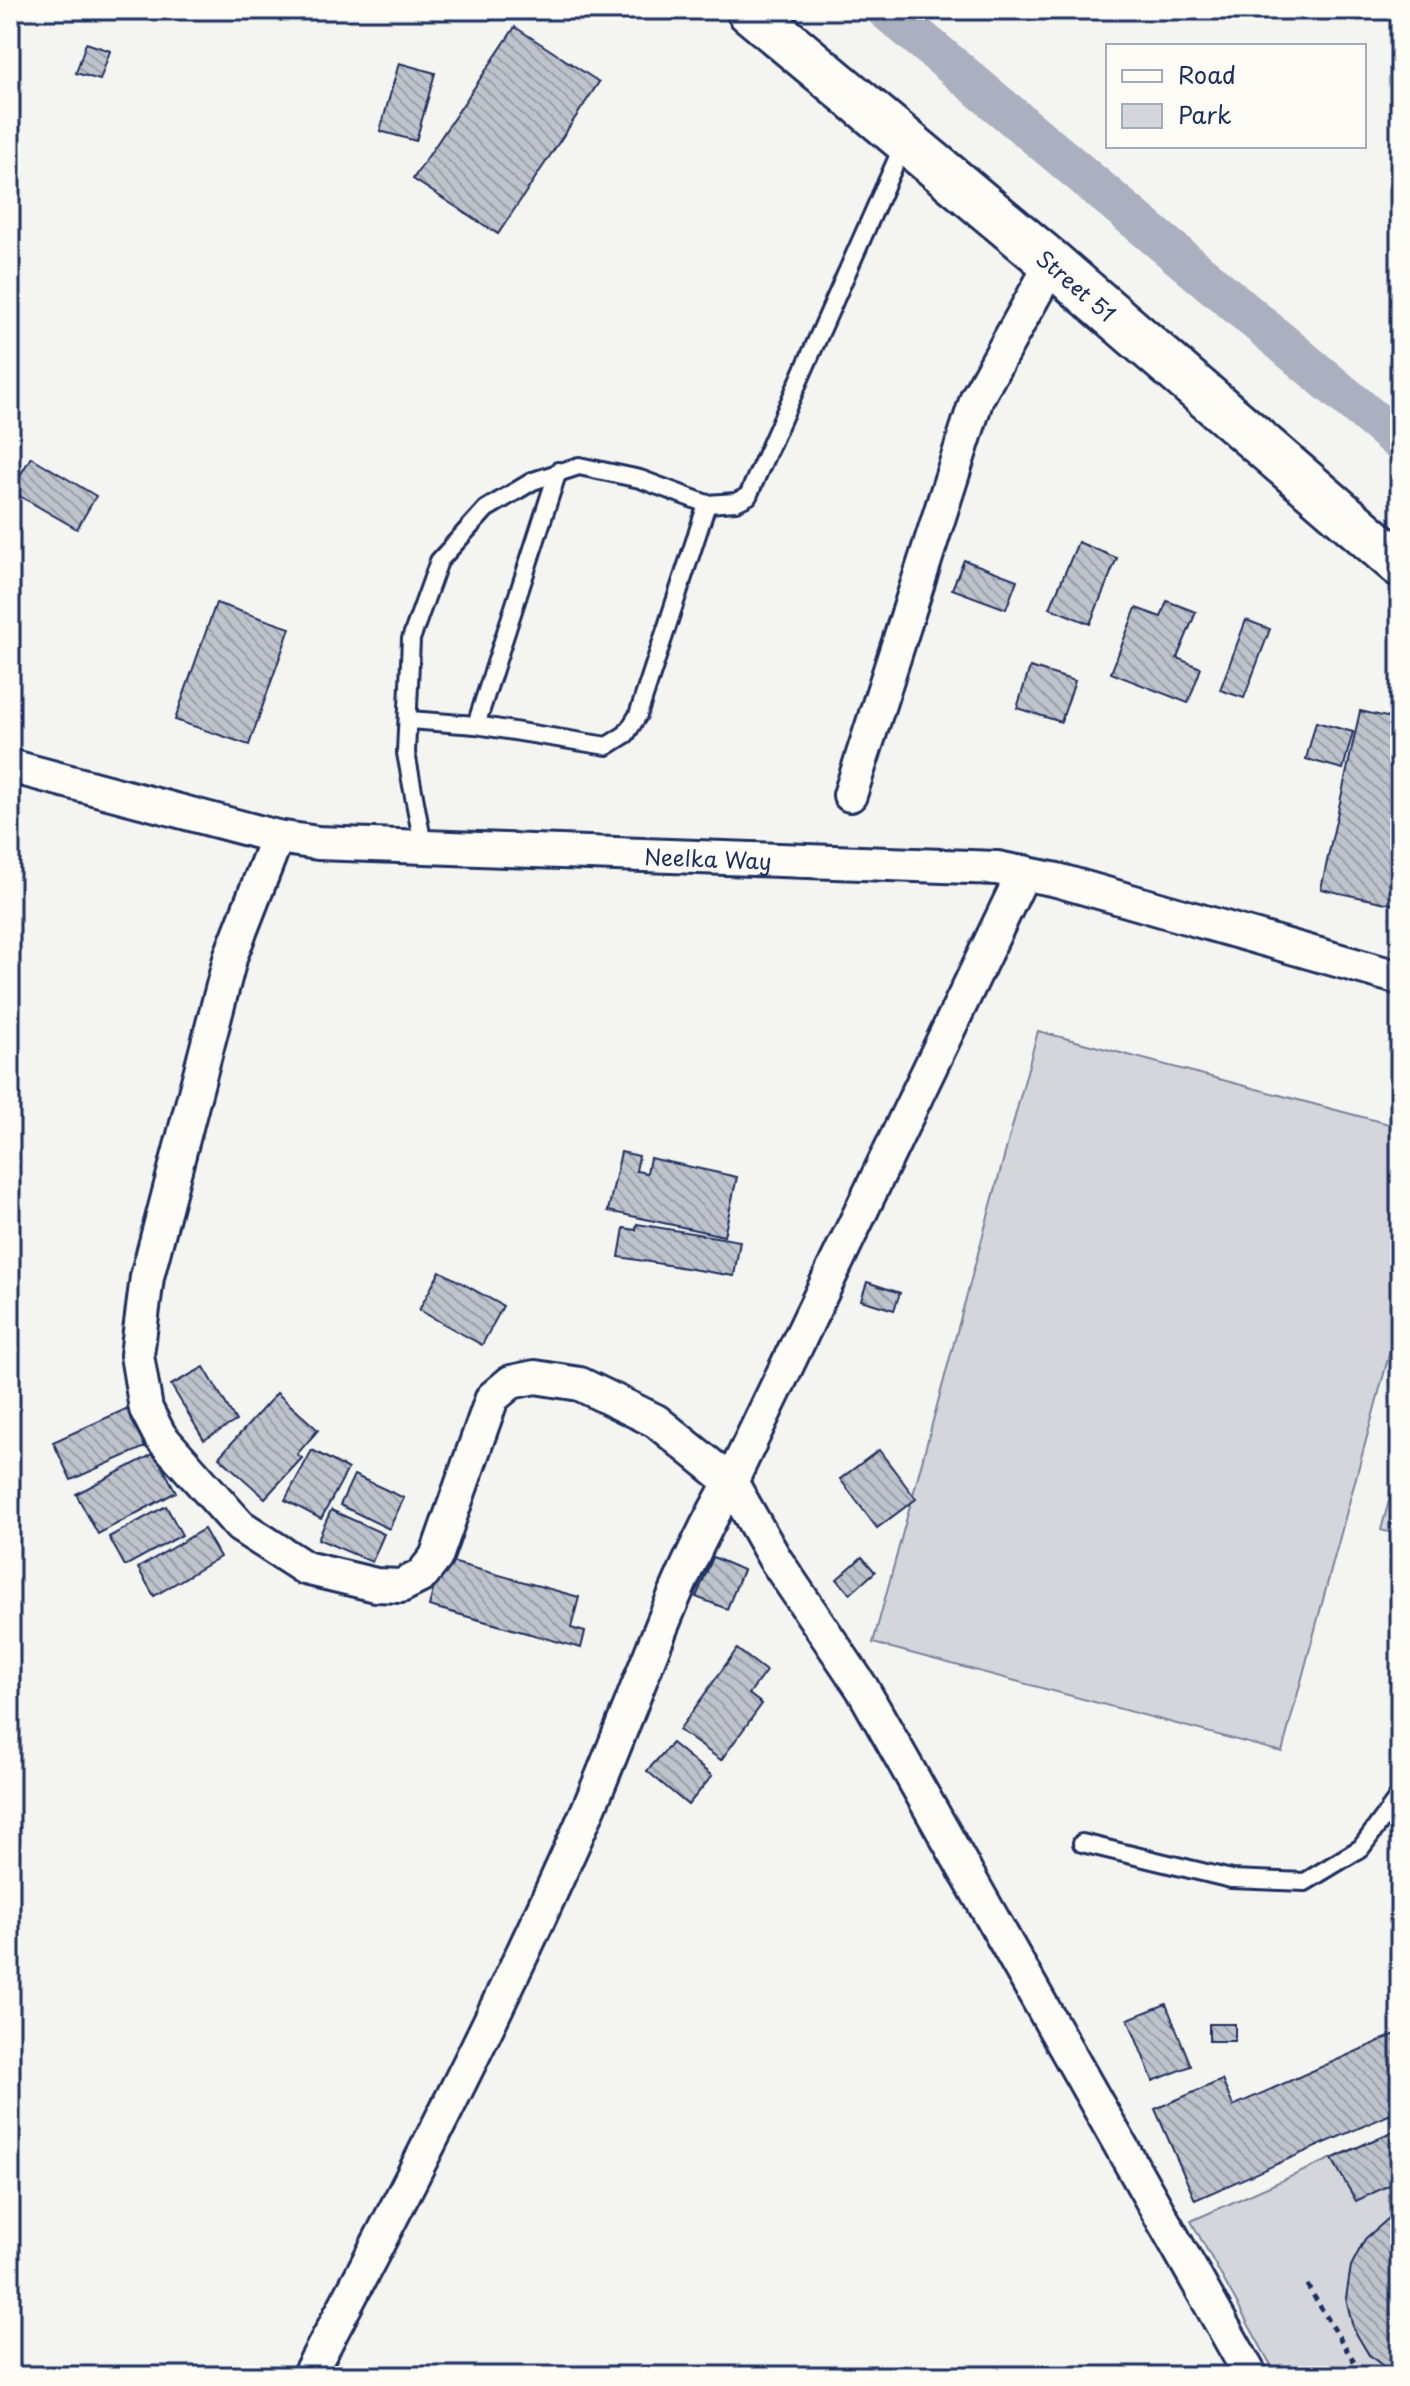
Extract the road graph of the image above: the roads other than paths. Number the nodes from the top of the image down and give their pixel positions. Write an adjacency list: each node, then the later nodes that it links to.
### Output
1 (749, 10): 2 (main road, Street 51)
2 (905, 139): 3 (main road, Street 51); 5 (lane)
3 (1052, 263): 6 (main road, Street 51); 10 (street)
4 (558, 471): 5 (lane); 7 (lane); 8 (lane)
5 (707, 504): 8 (lane)
6 (1400, 564)
7 (409, 720): 8 (lane); 12 (lane)
8 (476, 725)
9 (10, 766): 11 (street, Neelka Way)
10 (850, 795)
11 (277, 837): 12 (street, Neelka Way); 15 (street)
12 (423, 845): 13 (street, Neelka Way)
13 (1024, 872): 14 (street, Neelka Way); 15 (street)
14 (1400, 978)
15 (731, 1482): 18 (street); 19 (street)
16 (1400, 1795): 17 (lane)
17 (1082, 1843)
18 (308, 2376)
19 (1251, 2376)

